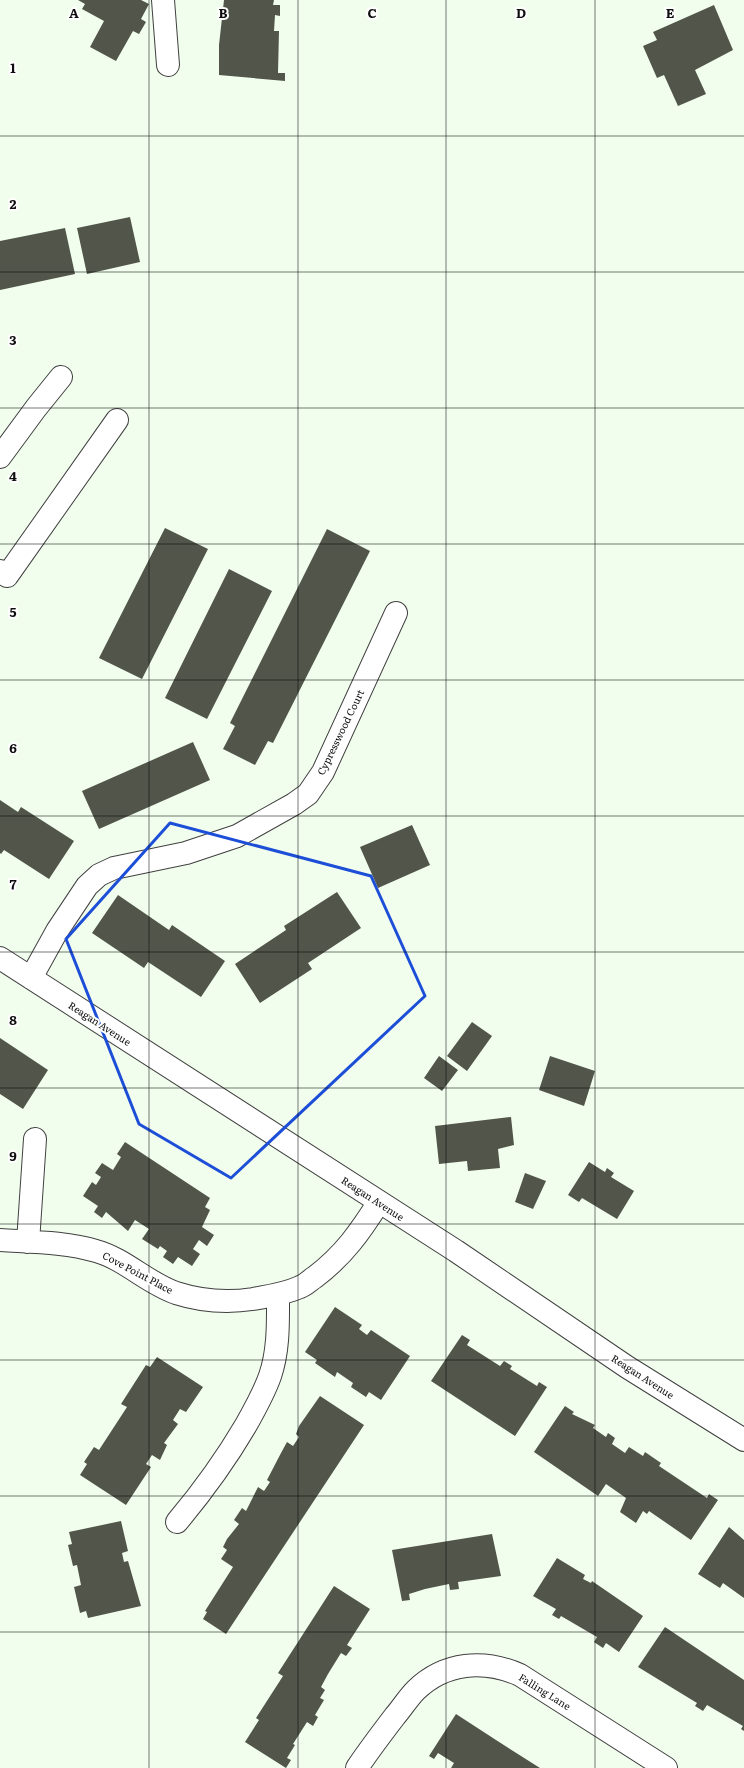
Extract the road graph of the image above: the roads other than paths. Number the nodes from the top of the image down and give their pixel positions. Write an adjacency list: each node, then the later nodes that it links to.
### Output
1 (163, 0): 2 (street)
2 (168, 65)
3 (61, 377): 5 (street)
4 (117, 420): 6 (street)
5 (0, 457)
6 (0, 571)
7 (396, 613): 9 (street, Cypresswood Court)
8 (0, 958): 9 (street, Reagan Avenue)
9 (31, 978): 11 (street, Reagan Avenue)
10 (35, 1139): 13 (street)
11 (380, 1202): 14 (street, Cove Point Place); 15 (street, Reagan Avenue)
12 (0, 1240): 13 (street, Cove Point Place)
13 (28, 1242): 14 (street, Cove Point Place)
14 (278, 1294): 16 (street)
15 (744, 1440)
16 (177, 1522)
17 (357, 1768): 18 (street, Falling Lane)
18 (666, 1768)

